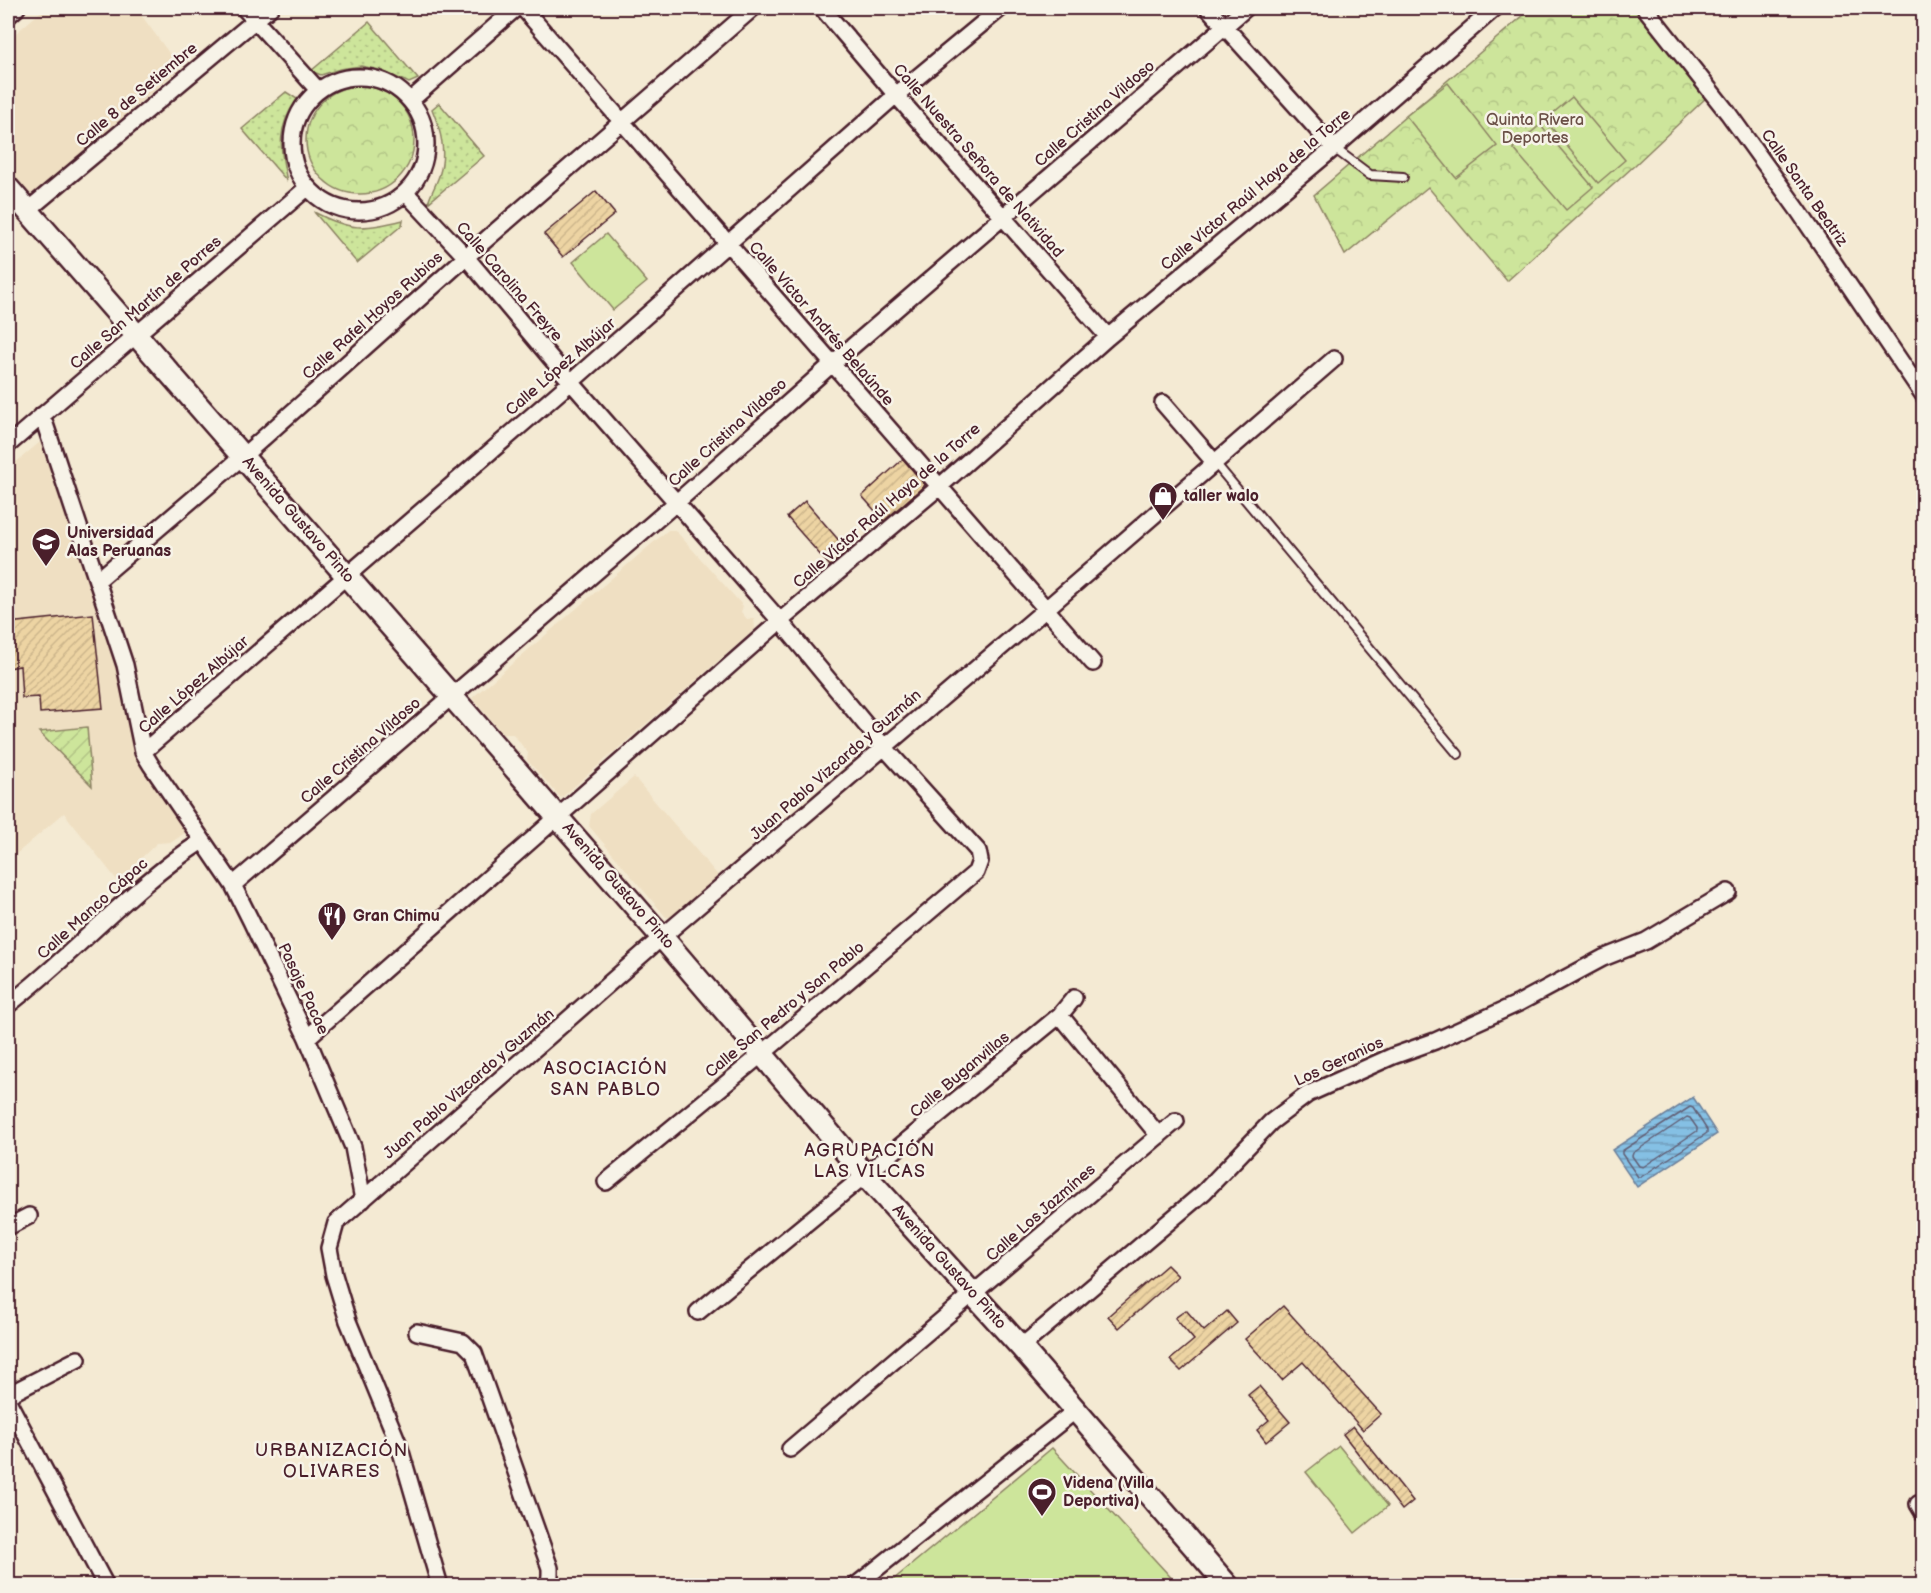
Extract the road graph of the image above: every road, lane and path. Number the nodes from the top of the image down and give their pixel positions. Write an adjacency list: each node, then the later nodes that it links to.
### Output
1 (17, 8): 13 (street)
2 (244, 8): 14 (street)
3 (270, 8): 14 (street, Calle 8 de Setiembre)
4 (516, 8): 18 (street)
5 (523, 8): 19 (street, Calle Víctor Andrés Belaúnde)
6 (753, 8): 19 (street, Calle Rafel Hoyos Rubios)
7 (822, 8): 17 (street, Calle Nuestra Señora de Natividad)
8 (1001, 8): 17 (street, Calle López Albújar)
9 (1208, 8): 15 (street)
10 (1246, 8): 15 (street, Calle Cristina Vildoso)
11 (1496, 8): 20 (street, Calle Víctor Raúl Haya de la Torre)
12 (1645, 8): 34 (street, Calle Santa Beatriz)
13 (8, 16)
14 (256, 20): 16 (street); 25 (street, Calle 8 de Setiembre)
15 (1224, 27): 20 (street); 26 (street, Calle Cristina Vildoso)
16 (318, 90): 18 (street); 23 (street)
17 (896, 95): 26 (street, Calle Nuestra Señora de Natividad); 27 (street, Calle López Albújar)
18 (411, 100): 24 (street)
19 (622, 122): 27 (street, Calle Víctor Andrés Belaúnde); 28 (street, Calle Rafel Hoyos Rubios)
20 (1334, 148): 21 (lane); 30 (street, Calle Víctor Raúl Haya de la Torre)
21 (1403, 177)
22 (8, 188): 25 (main road, Avenida Gustavo Pinto)
23 (308, 188): 24 (street); 29 (street, Calle San Martín de Porres)
24 (406, 193): 28 (street, Calle Carolina Freyre)
25 (28, 210): 29 (main road, Avenida Gustavo Pinto)
26 (1004, 217): 30 (street, Calle Nuestra Señora de Natividad); 32 (street, Calle Cristina Vildoso)
27 (728, 244): 32 (street, Calle Víctor Andrés Belaúnde); 33 (street, Calle López Albújar)
28 (466, 257): 33 (street, Calle Carolina Freyre); 38 (street, Calle Rafel Hoyos Rubios)
29 (136, 336): 36 (street, Calle San Martín de Porres); 38 (main road, Avenida Gustavo Pinto)
30 (1108, 337): 40 (street, Calle Víctor Raúl Haya de la Torre)
31 (1334, 359): 39 (street, Juan Pablo Vizcardo y Guzmán)
32 (832, 364): 40 (street, Calle Víctor Andrés Belaúnde); 41 (street, Calle Cristina Vildoso)
33 (571, 382): 41 (street, Calle Carolina Freyre); 42 (street, Calle López Albújar)
34 (1923, 396)
35 (1163, 403): 39 (street)
36 (42, 415): 37 (street, Calle San Martín de Porres); 43 (street, Pasaje Pacae)
37 (8, 445)
38 (242, 457): 42 (main road, Avenida Gustavo Pinto); 43 (street, Calle Rafel Hoyos Rubios)
39 (1215, 463): 44 (street, Juan Pablo Vizcardo y Guzmán); 50 (lane)
40 (939, 488): 44 (street, Calle Víctor Andrés Belaúnde); 45 (street, Calle Víctor Raúl Haya de la Torre)
41 (677, 502): 45 (street, Calle Carolina Freyre); 47 (street, Calle Cristina Vildoso)
42 (348, 576): 47 (main road, Avenida Gustavo Pinto); 49 (street, Calle López Albújar)
43 (98, 580): 49 (street, Pasaje Pacae)
44 (1046, 609): 46 (street, Calle Víctor Andrés Belaúnde); 48 (street, Juan Pablo Vizcardo y Guzmán)
45 (780, 621): 48 (street, Calle Carolina Freyre); 51 (street, Calle Víctor Raúl Haya de la Torre)
46 (1094, 663)
47 (452, 696): 51 (main road, Avenida Gustavo Pinto); 54 (street, Calle Cristina Vildoso)
48 (885, 748): 53 (street, Calle Carolina Freyre); 56 (street, Juan Pablo Vizcardo y Guzmán)
49 (143, 752): 52 (street, Pasaje Pacae)
50 (1458, 754)
51 (557, 817): 56 (main road, Avenida Gustavo Pinto); 60 (street, Calle Víctor Raúl Haya de la Torre)
52 (202, 841): 54 (street, Pasaje Pacae); 58 (street, Calle Manco Cápac)
53 (980, 861): 61 (street, Calle San Pedro y San Pablo)
54 (233, 885): 60 (street, Pasaje Pacae)
55 (1728, 892): 72 (street, Los Geranios)
56 (663, 937): 61 (main road, Avenida Gustavo Pinto); 66 (street, Juan Pablo Vizcardo y Guzmán)
57 (1074, 999): 59 (street, Calle Buganvillas)
58 (8, 1005)
59 (1060, 1015): 63 (street); 64 (street, Calle Buganvillas)
60 (307, 1038): 66 (street, Pasaje Pacae)
61 (762, 1054): 64 (main road, Avenida Gustavo Pinto); 65 (street, Calle San Pedro y San Pablo)
62 (1176, 1120): 63 (street, Calle Los Jazmínes)
63 (1159, 1136): 69 (street, Calle Los Jazmínes)
64 (866, 1176): 69 (main road, Avenida Gustavo Pinto); 70 (street, Calle Buganvillas)
65 (606, 1182)
66 (363, 1200): 79 (street)
67 (29, 1216): 68 (street)
68 (8, 1227)
69 (974, 1294): 72 (main road, Avenida Gustavo Pinto); 77 (street, Calle Los Jazmínes)
70 (698, 1312)
71 (417, 1332): 80 (street)
72 (1021, 1347): 76 (main road, Avenida Gustavo Pinto)
73 (78, 1359): 74 (street)
74 (8, 1395)
75 (8, 1401): 78 (street)
76 (1076, 1410): 81 (street); 82 (main road, Avenida Gustavo Pinto)
77 (790, 1449)
78 (106, 1586)
79 (440, 1586)
80 (545, 1586)
81 (855, 1586)
82 (1228, 1586)

